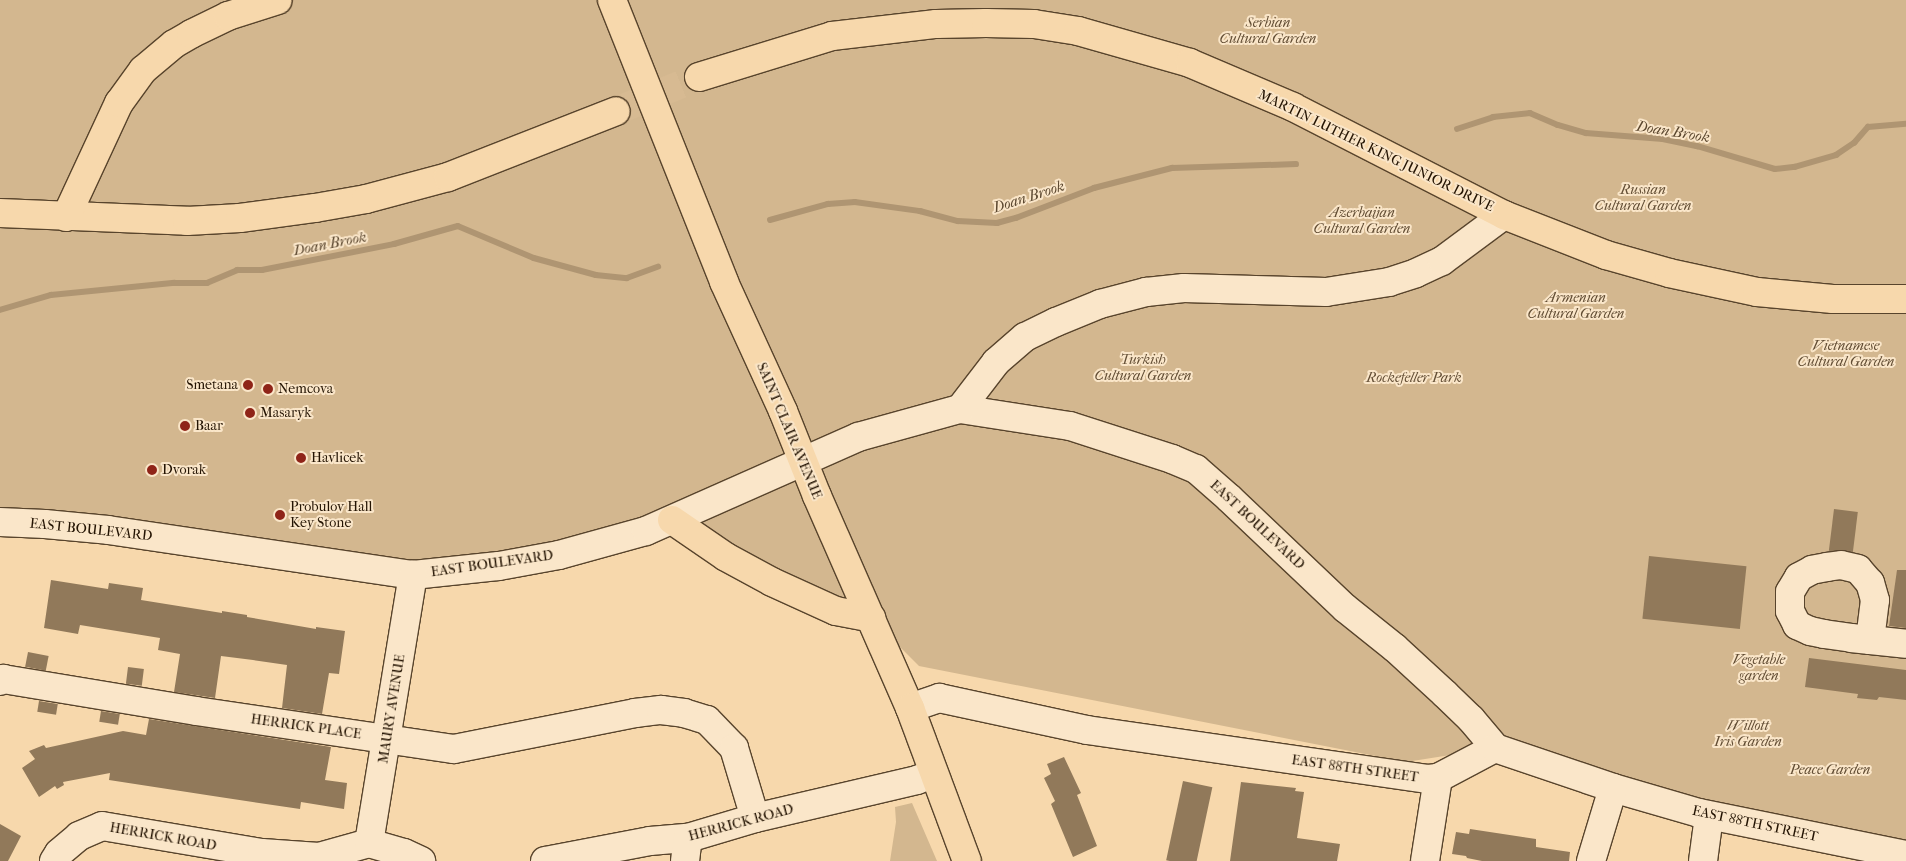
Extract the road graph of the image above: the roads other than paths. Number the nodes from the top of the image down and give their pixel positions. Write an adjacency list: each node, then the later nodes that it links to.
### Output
1 (278, 0): 7 (main road)
2 (612, 0): 10 (main road, SAINT CLAIR AVENUE)
3 (699, 77): 6 (main road, MARTIN LUTHER KING JUNIOR DRIVE)
4 (616, 111): 7 (main road)
5 (0, 213): 7 (main road)
6 (1504, 215): 8 (main road, MARTIN LUTHER KING JUNIOR DRIVE); 9 (street)
7 (66, 217)
8 (1906, 299)
9 (960, 409): 10 (street, EAST BOULEVARD); 20 (street, EAST BOULEVARD)
10 (803, 461): 11 (street, EAST BOULEVARD); 14 (main road, SAINT CLAIR AVENUE)
11 (672, 520): 13 (street, EAST BOULEVARD); 14 (main road)
12 (0, 522): 13 (street, EAST BOULEVARD)
13 (413, 575): 19 (street, MAURY AVENUE)
14 (870, 618): 18 (main road, SAINT CLAIR AVENUE)
15 (1870, 640): 16 (street)
16 (1906, 644)
17 (0, 680): 19 (street, HERRICK PLACE)
18 (910, 708): 21 (main road, SAINT CLAIR AVENUE); 22 (street, EAST 88TH STREET)
19 (387, 739): 25 (street, HERRICK PLACE); 26 (street, MAURY AVENUE)
20 (1495, 748): 22 (street, EAST 88TH STREET); 23 (street, EAST 88TH STREET)
21 (934, 773): 25 (street, HERRICK ROAD); 33 (main road, SAINT CLAIR AVENUE)
22 (1438, 778): 34 (street)
23 (1613, 788): 24 (street, EAST 88TH STREET); 35 (street)
24 (1709, 816): 28 (street, EAST 88TH STREET); 36 (street)
25 (755, 818): 27 (street, HERRICK ROAD)
26 (369, 843): 30 (street, HERRICK ROAD); 31 (street)
27 (686, 850): 32 (street, HERRICK ROAD)
28 (1906, 854)
29 (56, 857): 30 (street, HERRICK ROAD)
30 (261, 857)
31 (420, 861)
32 (545, 861)
33 (967, 861)
34 (1425, 861)
35 (1591, 861)
36 (1703, 861)

